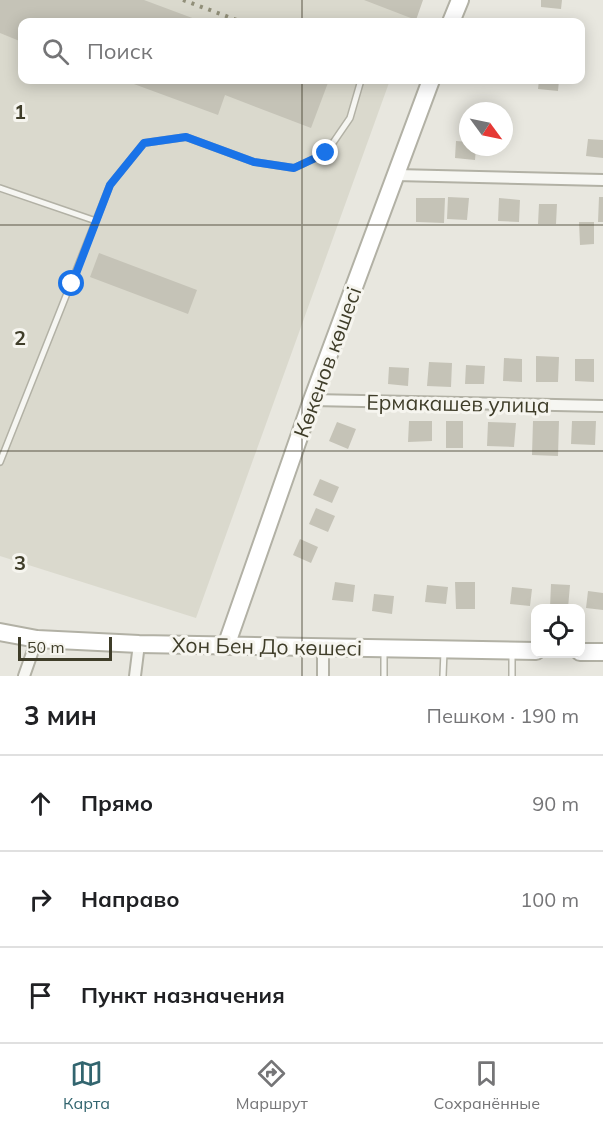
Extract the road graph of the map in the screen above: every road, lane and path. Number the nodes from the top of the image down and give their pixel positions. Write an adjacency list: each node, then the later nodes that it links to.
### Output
1 (460, 0): 2 (street)
2 (453, 18)
3 (360, 84): 8 (lane)
4 (430, 84): 5 (street, Көкенов көшесі)
5 (396, 175): 6 (street); 9 (street, Көкенов көшесі)
6 (603, 180)
7 (0, 188): 8 (lane)
8 (96, 221): 11 (lane)
9 (312, 400): 10 (street, Ермакашев улица); 15 (street, Көкенов көшесі)
10 (603, 405)
11 (0, 462)
12 (0, 632): 13 (street, Хон Бен До көшесі)
13 (37, 639): 14 (street, Хон Бен До көшесі); 23 (street)
14 (139, 644): 15 (street, Хон Бен До көшесі); 24 (street)
15 (226, 646): 16 (street, Хон Бен До көшесі)
16 (323, 647): 17 (street, Хон Бен До көшесі); 25 (street)
17 (384, 649): 18 (street, Хон Бен До көшесі); 26 (lane)
18 (444, 650): 19 (street, Хон Бен До көшесі); 27 (lane)
19 (512, 651): 20 (street, Хон Бен До көшесі); 28 (lane)
20 (531, 651)
21 (585, 652): 22 (street)
22 (603, 652)
23 (24, 676)
24 (135, 676)
25 (323, 676)
26 (384, 676)
27 (443, 676)
28 (512, 676)

